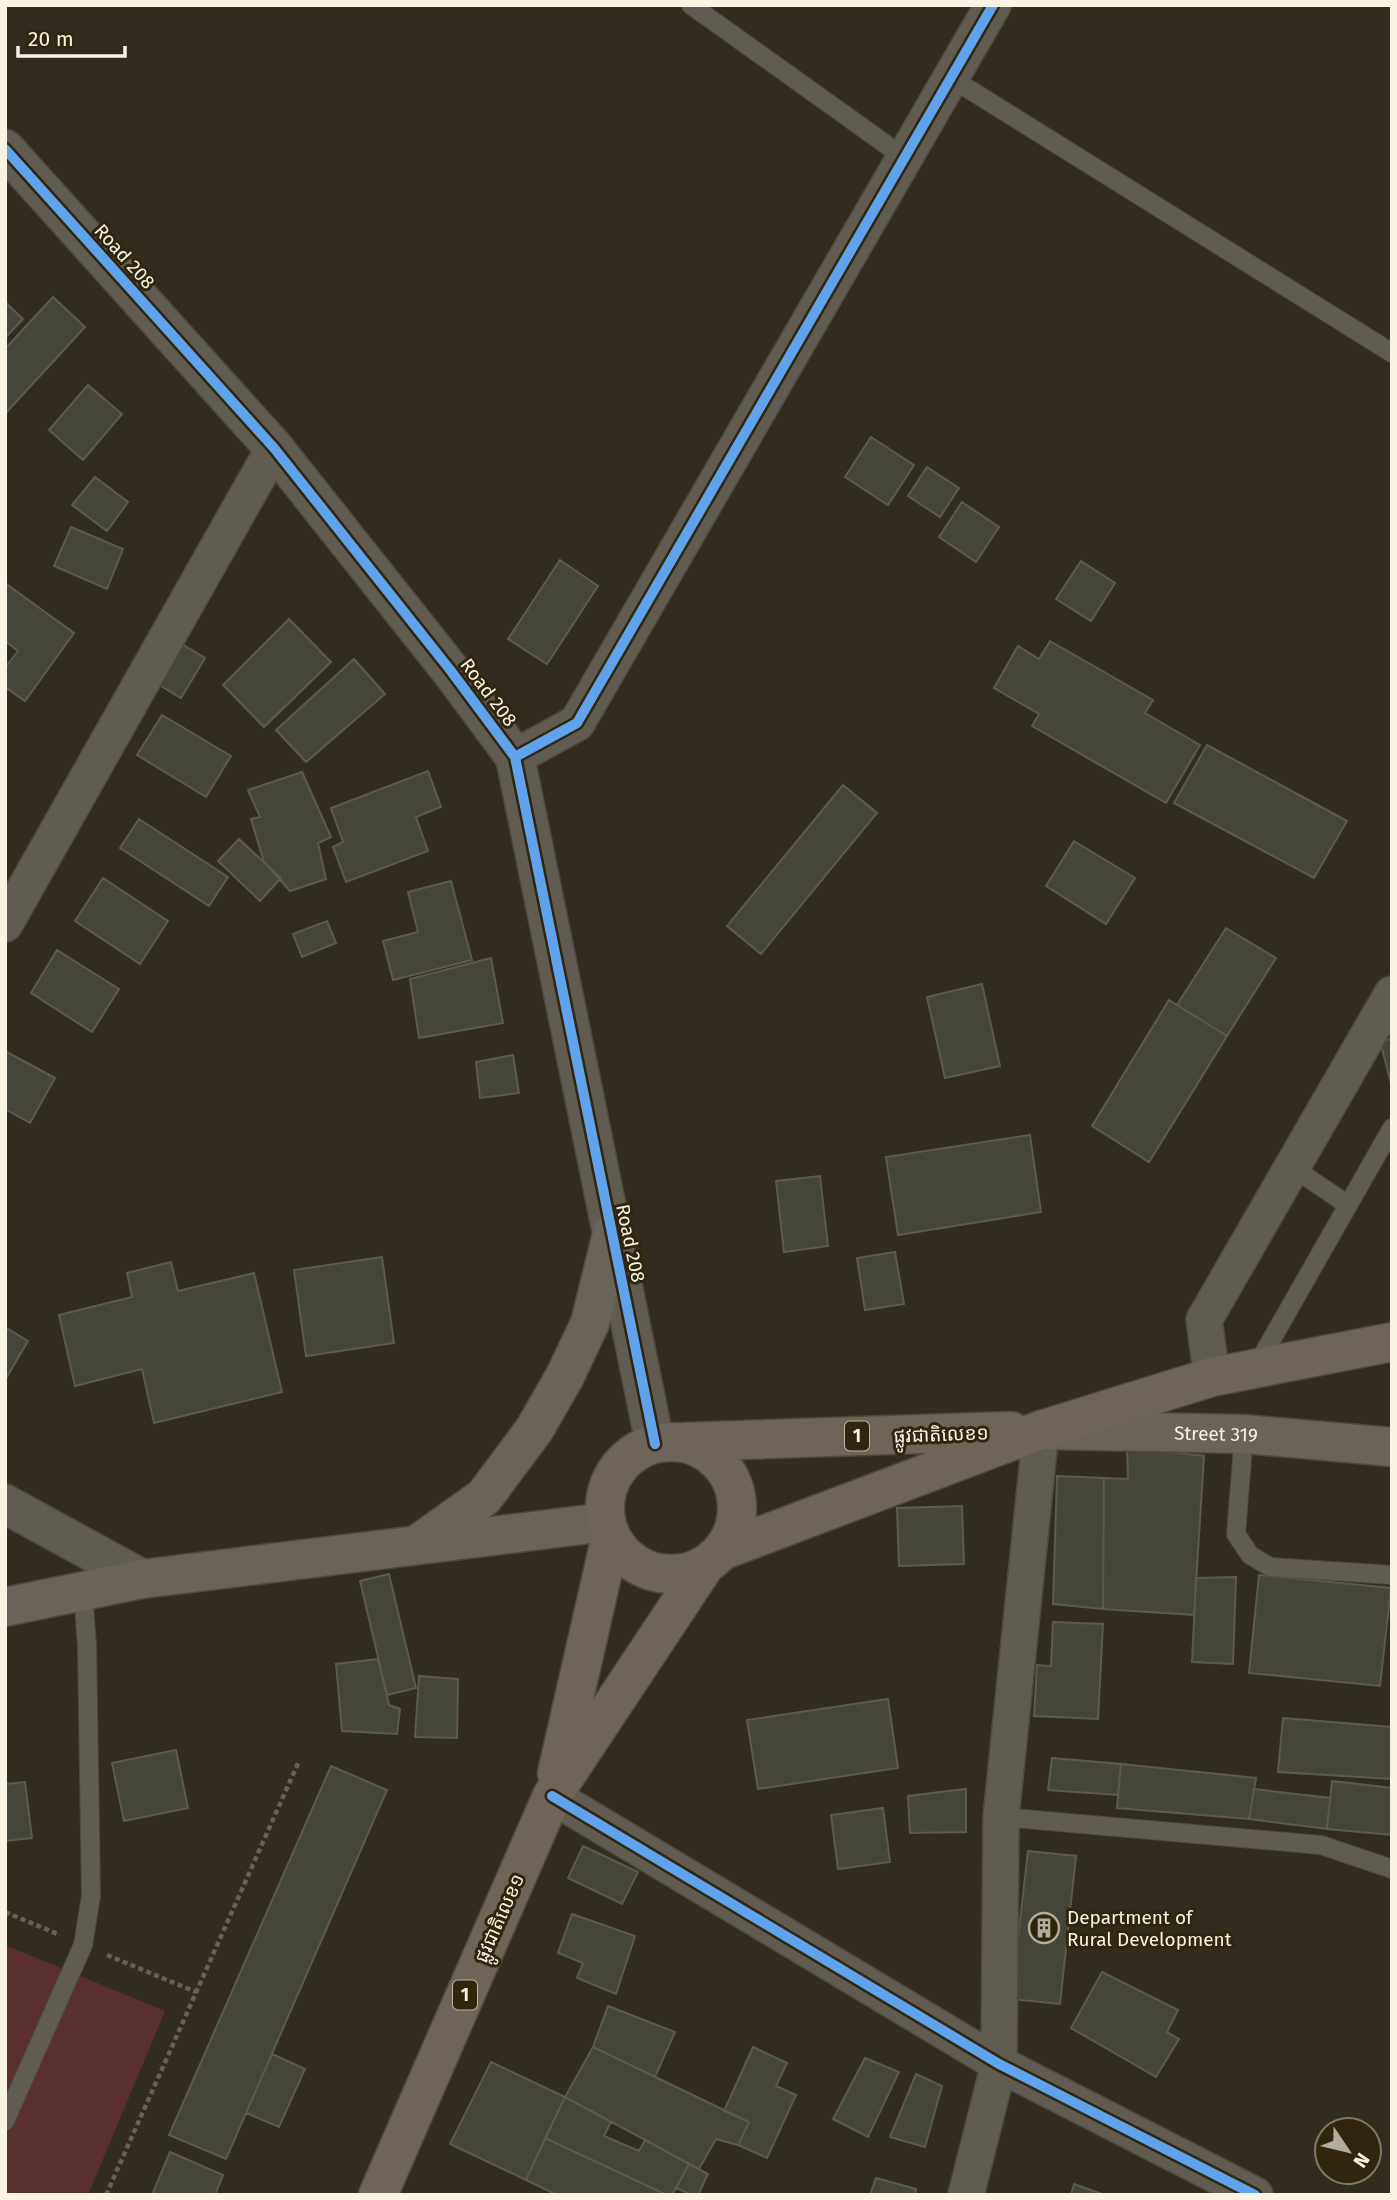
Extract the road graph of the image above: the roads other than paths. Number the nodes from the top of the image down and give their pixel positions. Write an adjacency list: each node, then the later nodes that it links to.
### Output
1 (691, 5): 5 (lane)
2 (993, 5): 3 (street)
3 (951, 78): 5 (street); 6 (lane)
4 (5, 149): 7 (street, Road 208)
5 (905, 158): 8 (street)
6 (1392, 354)
7 (274, 449): 8 (street, Road 208); 9 (street)
8 (515, 757): 14 (street, Road 208)
9 (5, 924)
10 (1392, 994): 12 (street)
11 (1392, 1128): 13 (lane)
12 (1292, 1167): 13 (lane); 17 (street)
13 (1348, 1205): 16 (lane)
14 (612, 1234): 20 (street, Road 208); 24 (main road)
15 (1392, 1342): 16 (highway, ផ្លូវជាតិលេខ១ / 1)
16 (1255, 1368): 17 (highway, ផ្លូវជាតិលេខ១ / 1)
17 (1212, 1377): 18 (highway, ផ្លូវជាតិលេខ១ / 1)
18 (1041, 1430): 19 (main road, Street 319); 20 (highway, ផ្លូវជាតិលេខ១ / 1); 25 (highway, ផ្លូវជាតិលេខ១ / 1); 31 (street)
19 (1244, 1434): 21 (main road, Street 319); 26 (lane)
20 (664, 1443): 23 (highway, 1); 25 (highway, 1)
21 (1392, 1447)
22 (5, 1504): 27 (street)
23 (609, 1529): 24 (main road); 25 (highway, 1); 30 (highway, ផ្លូវជាតិលេខ១ / 1)
24 (416, 1545): 27 (main road)
25 (714, 1557): 30 (highway, ផ្លូវជាតិលេខ១ / 1)
26 (1392, 1575)
27 (142, 1579): 28 (main road)
28 (83, 1591): 29 (main road); 34 (lane)
29 (5, 1607)
30 (552, 1796): 33 (street); 35 (highway, ផ្លូវជាតិលេខ១ / 1)
31 (1001, 1817): 32 (lane); 33 (street)
32 (1392, 1869)
33 (999, 2064): 36 (street); 37 (street)
34 (5, 2121)
35 (378, 2195)
36 (966, 2195)
37 (1255, 2195)

